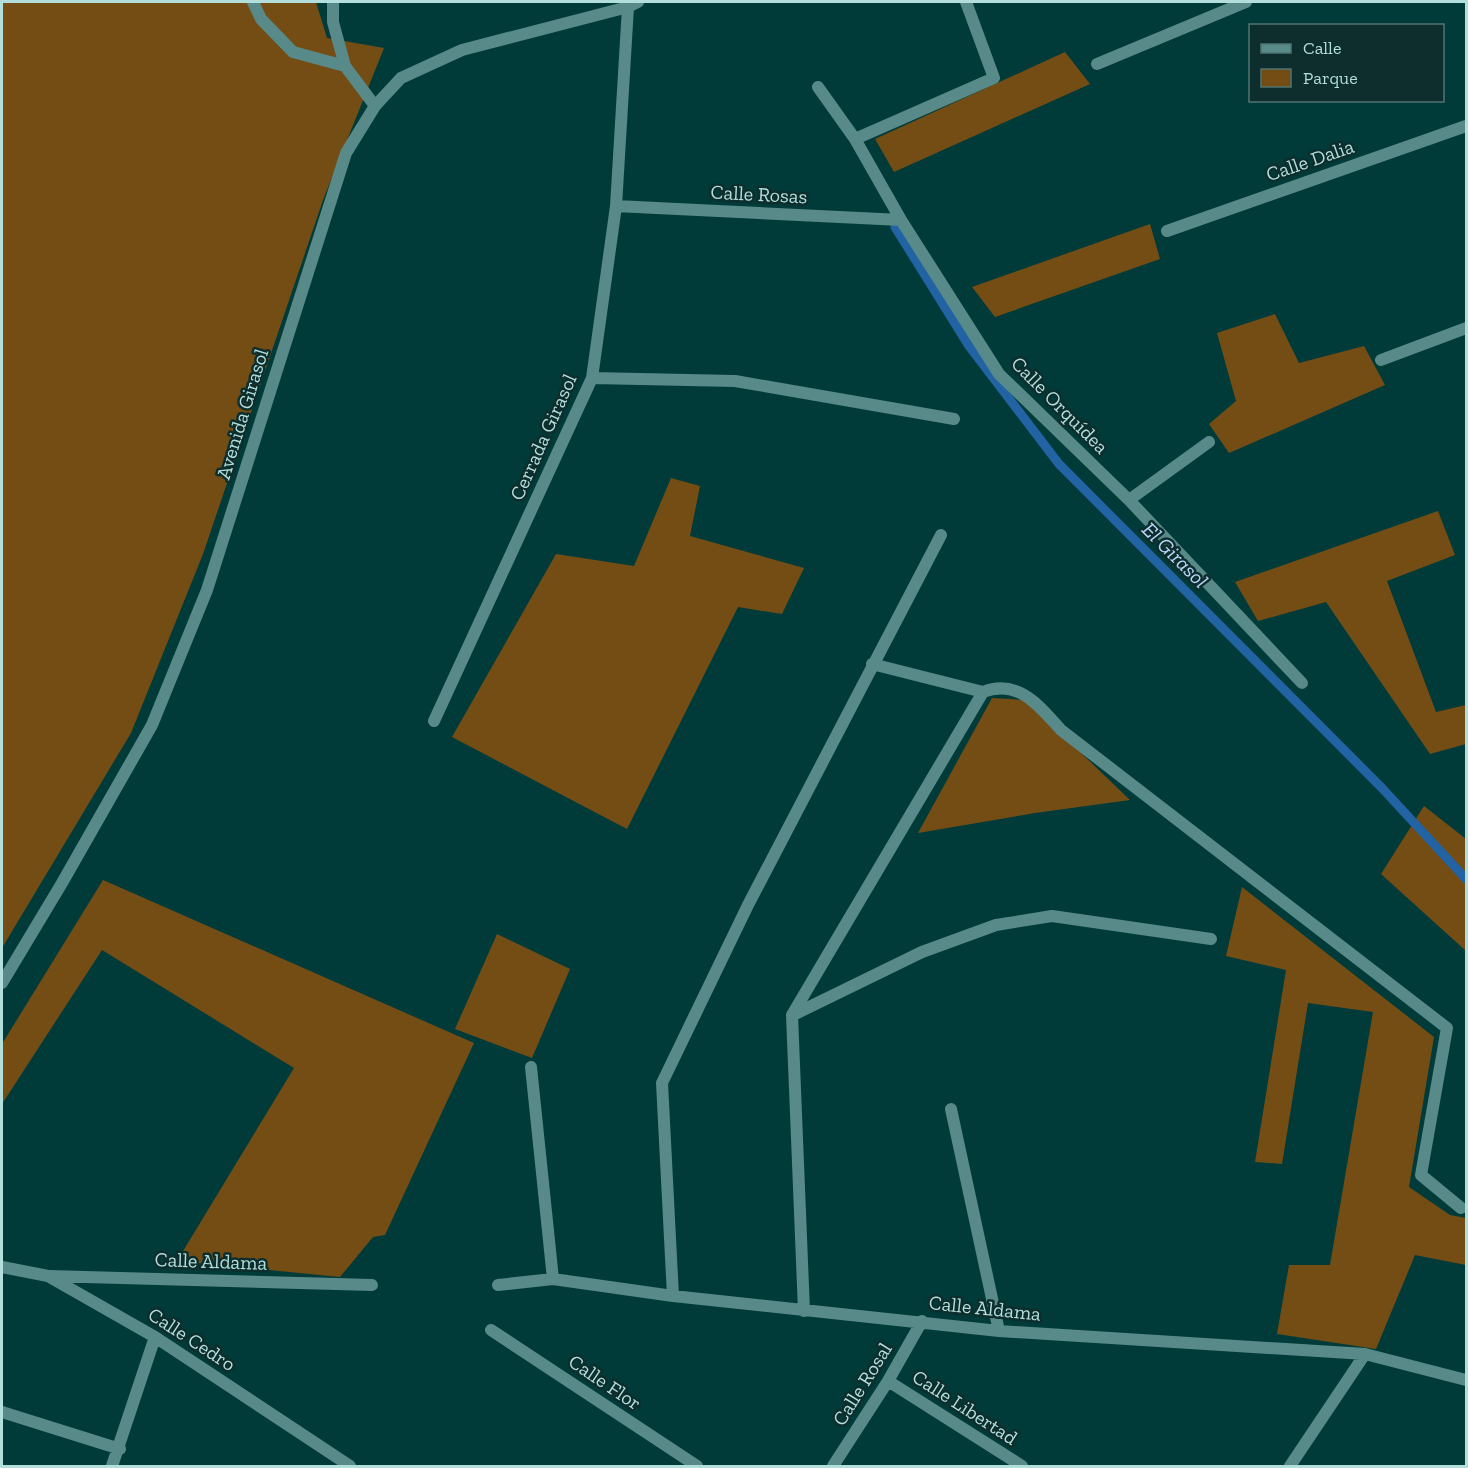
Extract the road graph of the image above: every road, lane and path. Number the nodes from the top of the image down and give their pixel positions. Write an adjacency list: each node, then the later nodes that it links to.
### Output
1 (253, 2): 7 (street)
2 (333, 2): 7 (street)
3 (966, 2): 11 (street)
4 (1246, 2): 6 (street)
5 (631, 3): 9 (street, Avenida Girasol); 12 (street, Cerrada Girasol)
6 (1097, 64)
7 (345, 66): 9 (street)
8 (818, 87): 11 (street, Calle Orquídea)
9 (375, 106): 27 (street, Avenida Girasol)
10 (1467, 126): 14 (street, Calle Dalia)
11 (855, 139): 13 (street, Calle Orquídea)
12 (616, 206): 13 (street, Calle Rosas); 17 (street, Cerrada Girasol)
13 (900, 220): 20 (street, Calle Orquídea)
14 (1167, 231)
15 (1467, 328): 16 (street)
16 (1381, 360)
17 (592, 378): 18 (street); 25 (street, Cerrada Girasol)
18 (954, 419)
19 (1209, 442): 20 (street)
20 (1129, 500): 23 (street, Calle Orquídea)
21 (940, 535): 22 (street)
22 (872, 664): 24 (street); 37 (street)
23 (1302, 683)
24 (983, 692): 28 (street); 31 (street)
25 (434, 721)
26 (1210, 939): 28 (street)
27 (2, 983)
28 (792, 1016): 38 (street)
29 (531, 1067): 34 (street)
30 (951, 1109): 41 (street)
31 (1461, 1208)
32 (2, 1267): 33 (street, Calle Cedro)
33 (48, 1276): 35 (street, Calle Aldama); 42 (street, Calle Cedro)
34 (553, 1279): 36 (street, Calle Aldama); 37 (street, Calle Aldama)
35 (372, 1285)
36 (498, 1285)
37 (673, 1296): 38 (street, Calle Aldama)
38 (804, 1311): 39 (street, Calle Aldama)
39 (922, 1321): 41 (street, Calle Aldama); 45 (street, Calle Rosal)
40 (491, 1330): 50 (street, Calle Flor)
41 (999, 1331): 43 (street, Calle Aldama)
42 (155, 1337): 47 (street); 49 (street, Calle Cedro)
43 (1365, 1354): 44 (street, Calle Aldama); 53 (street)
44 (1467, 1380)
45 (888, 1381): 51 (street, Calle Rosal); 52 (street, Calle Libertad)
46 (2, 1412): 47 (street)
47 (120, 1449): 48 (street)
48 (112, 1467)
49 (350, 1467)
50 (697, 1467)
51 (833, 1467)
52 (1022, 1467)
53 (1290, 1467)

